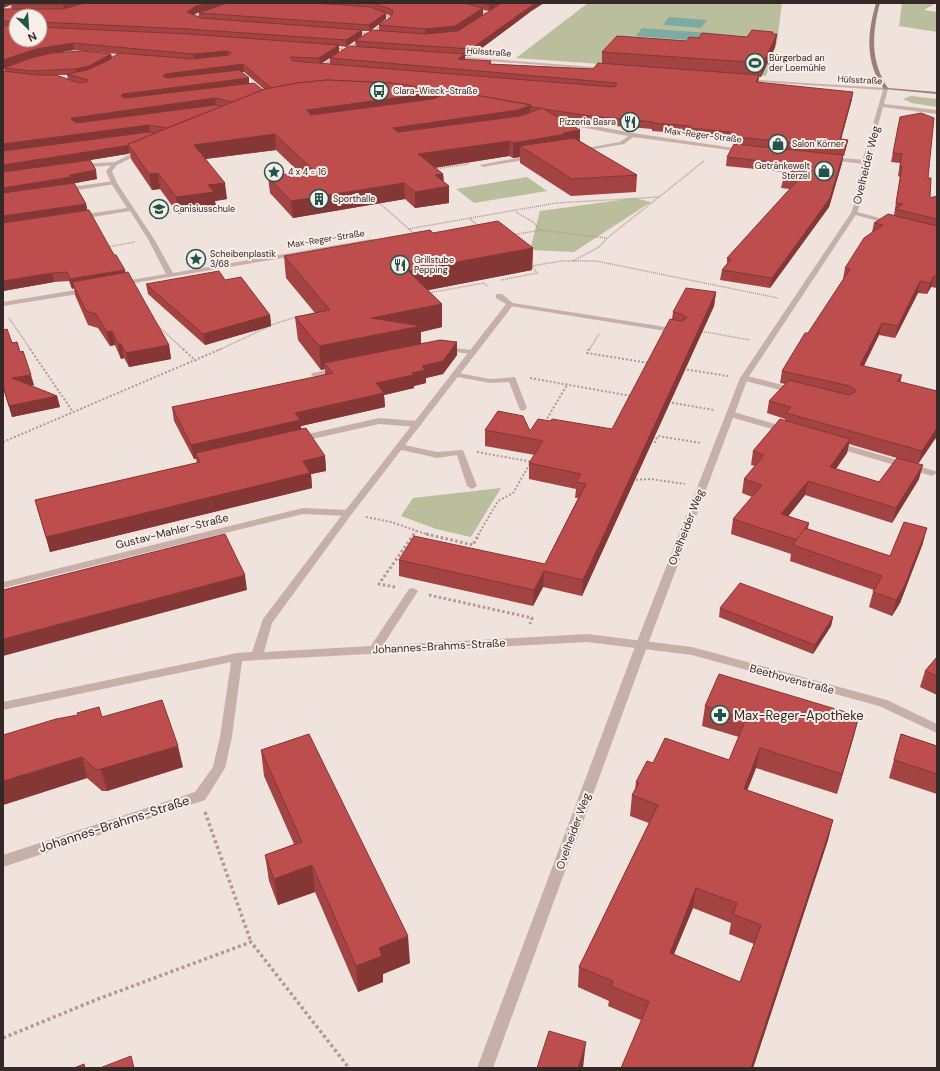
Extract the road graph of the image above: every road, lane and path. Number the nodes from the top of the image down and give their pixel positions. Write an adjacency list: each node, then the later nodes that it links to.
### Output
1 (21, 3): 7 (street)
2 (239, 3): 10 (street)
3 (450, 3): 8 (street)
4 (878, 3): 27 (main road)
5 (495, 10): 8 (street)
6 (372, 11): 12 (street)
7 (3, 12)
8 (490, 14): 9 (street)
9 (484, 18)
10 (202, 22)
11 (340, 32): 12 (street)
12 (370, 34): 13 (street); 15 (street)
13 (378, 35)
14 (317, 47): 15 (street)
15 (348, 49): 16 (street); 23 (street)
16 (364, 50)
17 (40, 57): 18 (street)
18 (119, 57): 20 (street); 21 (street)
19 (447, 57): 25 (street, Hülsstraße)
20 (127, 58)
21 (109, 64)
22 (307, 67): 23 (street)
23 (321, 67): 24 (street)
24 (329, 68)
25 (616, 70)
26 (739, 79): 27 (street, Hülsstraße)
27 (886, 89): 28 (main road, Hülsstraße); 29 (street, Ovelheider Weg)
28 (937, 93)
29 (881, 105): 30 (street); 39 (street, Ovelheider Weg)
30 (937, 112)
31 (549, 120): 32 (street, Max-Reger-Straße)
32 (633, 135): 34 (street, Max-Reger-Straße); 36 (street)
33 (150, 147): 40 (street)
34 (719, 147): 35 (street, Max-Reger-Straße); 46 (path)
35 (748, 150)
36 (568, 152)
37 (537, 156): 41 (street)
38 (826, 158): 39 (street)
39 (865, 162): 50 (street, Ovelheider Weg)
40 (115, 164): 42 (street); 44 (street)
41 (483, 165): 43 (path)
42 (72, 167)
43 (432, 169)
44 (114, 183): 45 (street); 48 (street)
45 (58, 191)
46 (659, 197): 49 (path); 58 (path)
47 (378, 202): 55 (path)
48 (132, 210): 52 (street); 59 (street)
49 (515, 211): 51 (path); 56 (path)
50 (854, 213): 53 (street); 74 (street, Ovelheider Weg)
51 (470, 218): 54 (path); 55 (path)
52 (71, 219)
53 (899, 225)
54 (482, 228)
55 (408, 229): 61 (path)
56 (541, 230): 57 (path); 58 (path)
57 (510, 235)
58 (607, 238): 64 (path)
59 (151, 239): 62 (path); 66 (street)
60 (383, 239): 66 (street, Max-Reger-Straße)
61 (420, 239)
62 (104, 247)
63 (526, 261): 65 (path)
64 (571, 262): 65 (path); 74 (path)
65 (532, 266): 67 (path)
66 (170, 274): 70 (street, Max-Reger-Straße)
67 (499, 280)
68 (491, 282): 69 (path)
69 (484, 283): 72 (path); 73 (path)
70 (114, 285)
71 (99, 288): 75 (street)
72 (421, 294)
73 (499, 296): 76 (street)
74 (794, 302): 82 (street, Ovelheider Weg)
75 (3, 304)
76 (510, 304): 79 (street); 84 (street)
77 (304, 315): 85 (path)
78 (7, 316): 98 (path)
79 (608, 320): 81 (street); 86 (path)
80 (155, 323): 85 (path)
81 (680, 331): 82 (path)
82 (768, 343): 91 (street, Ovelheider Weg)
83 (434, 350): 84 (street)
84 (473, 352): 89 (street)
85 (196, 361): 98 (path)
86 (650, 363)
87 (681, 368): 91 (path)
88 (345, 369): 90 (street)
89 (456, 374): 92 (street); 101 (street)
90 (315, 375)
91 (744, 378): 94 (street); 99 (street, Ovelheider Weg)
92 (512, 379): 93 (path); 97 (street)
93 (567, 385): 95 (path); 100 (path)
94 (806, 394)
95 (637, 397)
96 (660, 401): 99 (path)
97 (523, 408)
98 (73, 412): 105 (path)
99 (730, 414): 102 (street); 107 (street, Ovelheider Weg)
100 (551, 423)
101 (418, 424): 103 (street); 108 (street)
102 (795, 433)
103 (293, 440)
104 (647, 441): 107 (path)
105 (3, 442)
106 (825, 442): 112 (street)
107 (717, 446): 115 (street, Ovelheider Weg)
108 (400, 447): 109 (street); 116 (street)
109 (460, 452): 110 (path); 114 (street)
110 (531, 462): 111 (path); 117 (path)
111 (538, 463)
112 (932, 473)
113 (630, 480): 115 (path)
114 (472, 486)
115 (701, 487): 121 (street, Ovelheider Weg)
116 (348, 513): 117 (path); 118 (street, Gustav-Mahler-Straße); 123 (street)
117 (416, 531): 119 (path)
118 (3, 585)
119 (413, 591): 120 (path); 122 (street)
120 (523, 642): 121 (street, Johannes-Brahms-Straße); 122 (street, Johannes-Brahms-Straße)
121 (642, 644): 126 (street, Beethovenstraße); 132 (street, Ovelheider Weg)
122 (374, 650): 123 (street, Johannes-Brahms-Straße)
123 (257, 656): 124 (street, Johannes-Brahms-Straße)
124 (237, 657): 125 (street, Johannes-Brahms-Straße); 127 (street, Johannes-Brahms-Straße)
125 (3, 706)
126 (937, 729)
127 (200, 796): 128 (street, Johannes-Brahms-Straße); 129 (path)
128 (3, 861)
129 (251, 942): 130 (path); 131 (path)
130 (3, 1038)
131 (348, 1068)
132 (485, 1068)

